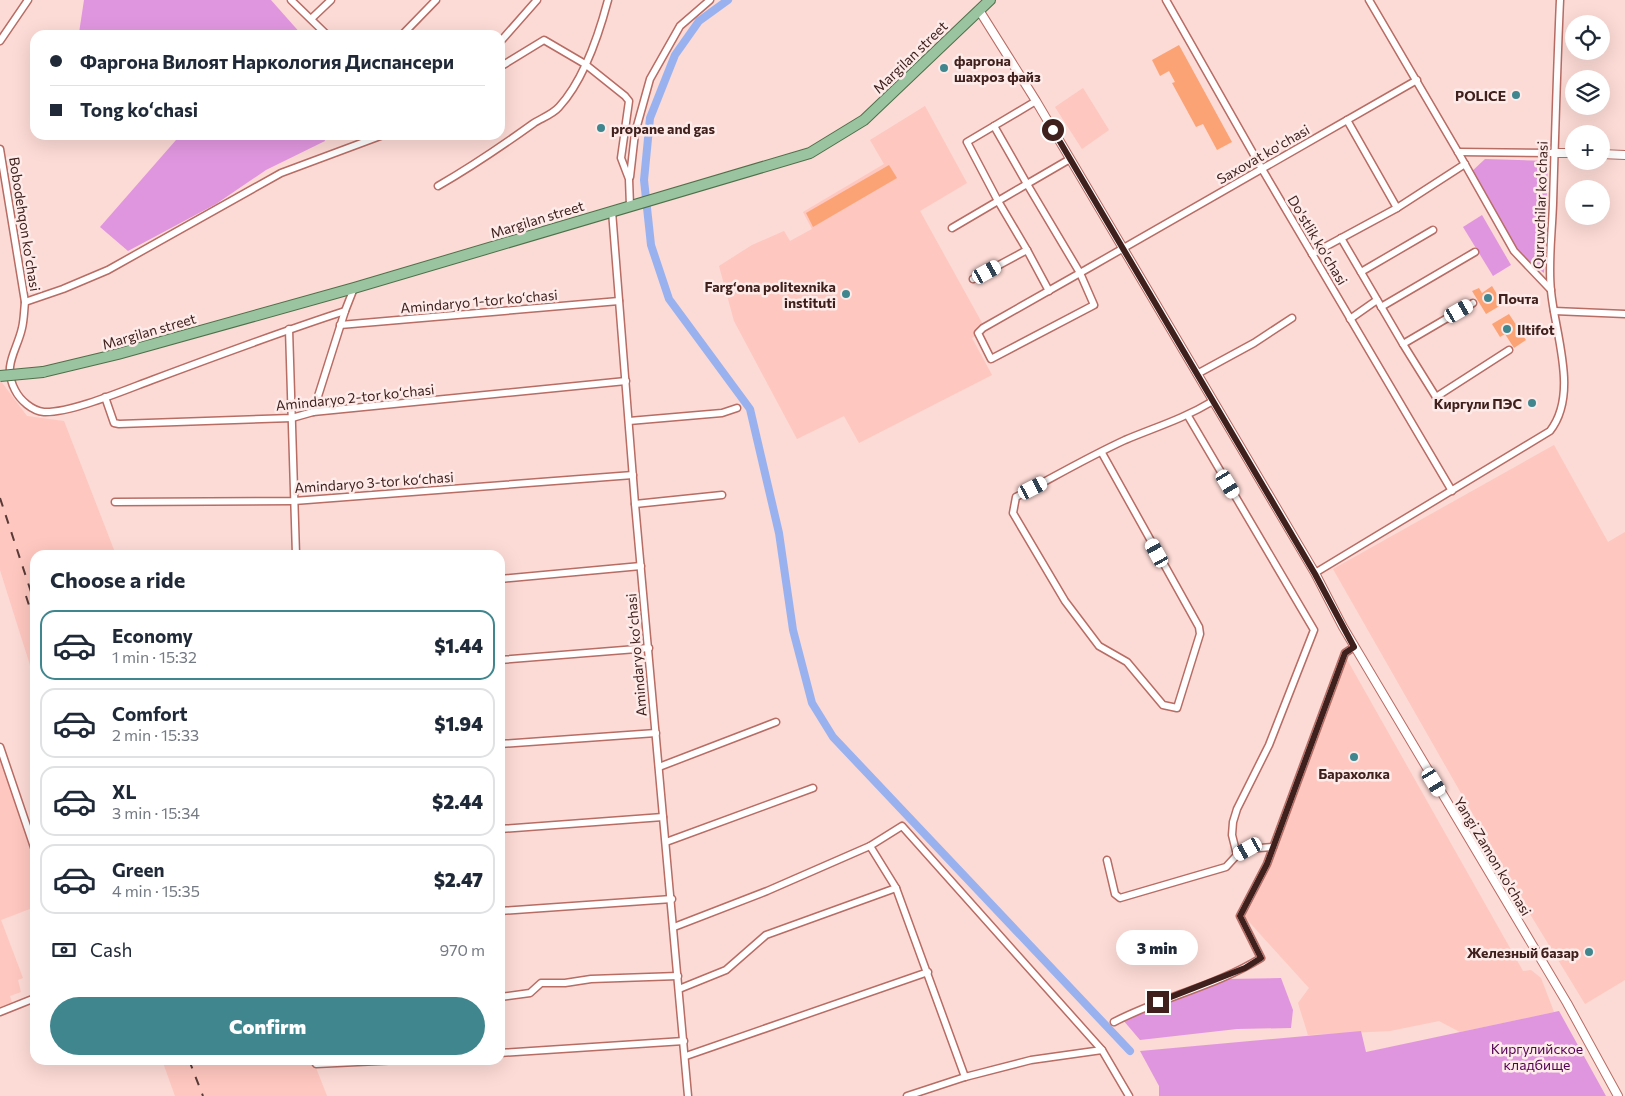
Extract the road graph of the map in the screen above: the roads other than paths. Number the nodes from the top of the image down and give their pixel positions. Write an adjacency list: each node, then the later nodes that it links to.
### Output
1 (28, 0): 17 (street)
2 (291, 0): 13 (street)
3 (331, 0): 13 (street)
4 (436, 0): 15 (street)
5 (537, 0): 16 (street)
6 (608, 0): 19 (street)
7 (710, 0): 34 (street)
8 (990, 0): 12 (main road, Margilan street)
9 (1166, 0): 33 (street, Do'stlik ko'chasi)
10 (1369, 0): 20 (street)
11 (1560, 0): 27 (street, Quruvchilar ko'chasi)
12 (979, 10): 21 (street, Yangi Zamon ko'chasi); 38 (main road, Margilan street)
13 (311, 19): 14 (street)
14 (322, 30)
15 (407, 30)
16 (505, 36)
17 (0, 41)
18 (505, 64): 19 (street)
19 (585, 64): 34 (street); 36 (street)
20 (1417, 80): 22 (street, Saxovat ko'chasi); 26 (street)
21 (1036, 101): 23 (street); 31 (street, Yangi Zamon ko'chasi)
22 (1347, 120): 33 (street, Saxovat ko'chasi); 39 (street)
23 (994, 126): 35 (street); 37 (street)
24 (364, 140): 56 (street)
25 (0, 150): 56 (street, Bobodehqon koʼchasi)
26 (1458, 152): 27 (street); 32 (street)
27 (1554, 153): 28 (street); 52 (street, Quruvchilar ko'chasi)
28 (1565, 153)
29 (1610, 154): 30 (street)
30 (1625, 155)
31 (1070, 159): 35 (street); 44 (street, Yangi Zamon ko'chasi)
32 (1466, 164): 39 (street); 52 (street)
33 (1262, 169): 44 (street, Saxovat ko'chasi); 47 (street, Do'stlik ko'chasi)
34 (630, 179): 38 (street)
35 (1027, 184): 37 (street); 49 (street)
36 (438, 186)
37 (998, 201): 41 (street); 45 (street)
38 (634, 205): 40 (main road, Margilan street)
39 (1396, 208): 43 (street)
40 (612, 211): 51 (main road, Margilan street); 55 (street, Amindaryo koʻchasi)
41 (952, 228)
42 (1433, 230): 48 (street)
43 (1341, 238): 47 (street); 48 (street)
44 (1122, 249): 49 (street, Saxovat ko'chasi); 68 (street, Yangi Zamon ko'chasi)
45 (1027, 250): 50 (street); 53 (street)
46 (1475, 252): 58 (street)
47 (1312, 254): 63 (street, Do'stlik ko'chasi)
48 (1361, 272): 54 (street)
49 (1080, 273): 53 (street, Saxovat ko'chasi); 53 (street, Saxovat ko'chasi)
50 (973, 279)
51 (354, 288): 59 (street); 69 (main road, Margilan street, bridge)
52 (1551, 290): 60 (street, Quruvchilar ko'chasi)
53 (1049, 291)
54 (1377, 300): 58 (street); 63 (street)
55 (620, 301): 64 (street, Amindaryo 1-tor koʻchasi); 70 (street, Amindaryo koʻchasi)
56 (25, 302): 71 (street, Bobodehqon koʼchasi)
57 (1473, 303): 66 (street)
58 (1381, 307): 66 (street)
59 (345, 311): 64 (street); 65 (street, Bobodehqon koʼchasi)
60 (1554, 311): 61 (street); 80 (street, Quruvchilar ko'chasi)
61 (1625, 314)
62 (1292, 318): 68 (street)
63 (1350, 319): 80 (street, Do'stlik ko'chasi)
64 (340, 325): 74 (street)
65 (289, 329): 71 (street, Bobodehqon koʼchasi); 76 (street)
66 (1403, 344): 67 (street)
67 (1509, 350)
68 (1197, 374): 72 (street, Yangi Zamon ko'chasi)
69 (0, 376)
70 (626, 381): 74 (street, Amindaryo 2-tor koʻchasi); 77 (street, Amindaryo koʻchasi)
71 (105, 398): 76 (street, Amindaryo 2-tor koʻchasi)
72 (1213, 401): 75 (street); 87 (street, Yangi Zamon ko'chasi)
73 (737, 408): 77 (street)
74 (313, 412): 76 (street, Amindaryo 2-tor koʻchasi)
75 (1188, 416): 78 (street); 104 (street)
76 (292, 418): 82 (street)
77 (629, 421): 79 (street, Amindaryo koʻchasi)
78 (1102, 453): 78 (street)
79 (633, 475): 82 (street, Amindaryo 3-tor koʻchasi); 84 (street, Amindaryo koʻchasi)
80 (1452, 491): 87 (street, Quruvchilar ko'chasi)
81 (722, 495): 84 (street)
82 (294, 501): 83 (street, Amindaryo 3-tor koʻchasi); 85 (street)
83 (115, 502)
84 (635, 504): 86 (street, Amindaryo koʻchasi)
85 (296, 550)
86 (641, 566): 88 (street); 90 (street, Amindaryo koʻchasi)
87 (1315, 574): 89 (street, Yangi Zamon ko'chasi)
88 (505, 579)
89 (1354, 647): 103 (street); 125 (street, Yangi Zamon ko'chasi)
90 (649, 648): 91 (street); 93 (street, Amindaryo koʻchasi)
91 (505, 660)
92 (776, 722): 96 (street)
93 (656, 733): 94 (street); 96 (street, Amindaryo koʻchasi)
94 (505, 744)
95 (0, 747): 100 (street)
96 (659, 768): 98 (street, Amindaryo koʻchasi)
97 (813, 788): 101 (street)
98 (663, 817): 99 (street); 101 (street, Amindaryo koʻchasi)
99 (505, 829)
100 (30, 835)
101 (666, 842): 107 (street, Amindaryo koʻchasi)
102 (870, 846): 106 (street); 109 (street); 118 (street)
103 (1273, 847): 104 (street); 116 (street)
104 (1237, 855): 105 (street)
105 (1107, 860)
106 (896, 888): 110 (street); 112 (street)
107 (672, 899): 108 (street); 109 (street, Amindaryo koʻchasi)
108 (505, 911)
109 (674, 926): 111 (street, Amindaryo koʻchasi)
110 (928, 972): 120 (street); 121 (street)
111 (678, 976): 112 (street, Amindaryo koʻchasi); 113 (street)
112 (679, 989): 117 (street, Amindaryo koʻchasi)
113 (505, 996)
114 (30, 1000): 115 (street)
115 (0, 1012)
116 (1114, 1022)
117 (684, 1041): 119 (street); 120 (street, Amindaryo koʻchasi)
118 (1102, 1050): 121 (street); 124 (street)
119 (505, 1054)
120 (686, 1056): 122 (street, Amindaryo koʻchasi)
121 (964, 1076): 123 (street)
122 (688, 1096)
123 (907, 1096)
124 (1130, 1096)
125 (1618, 1096)

